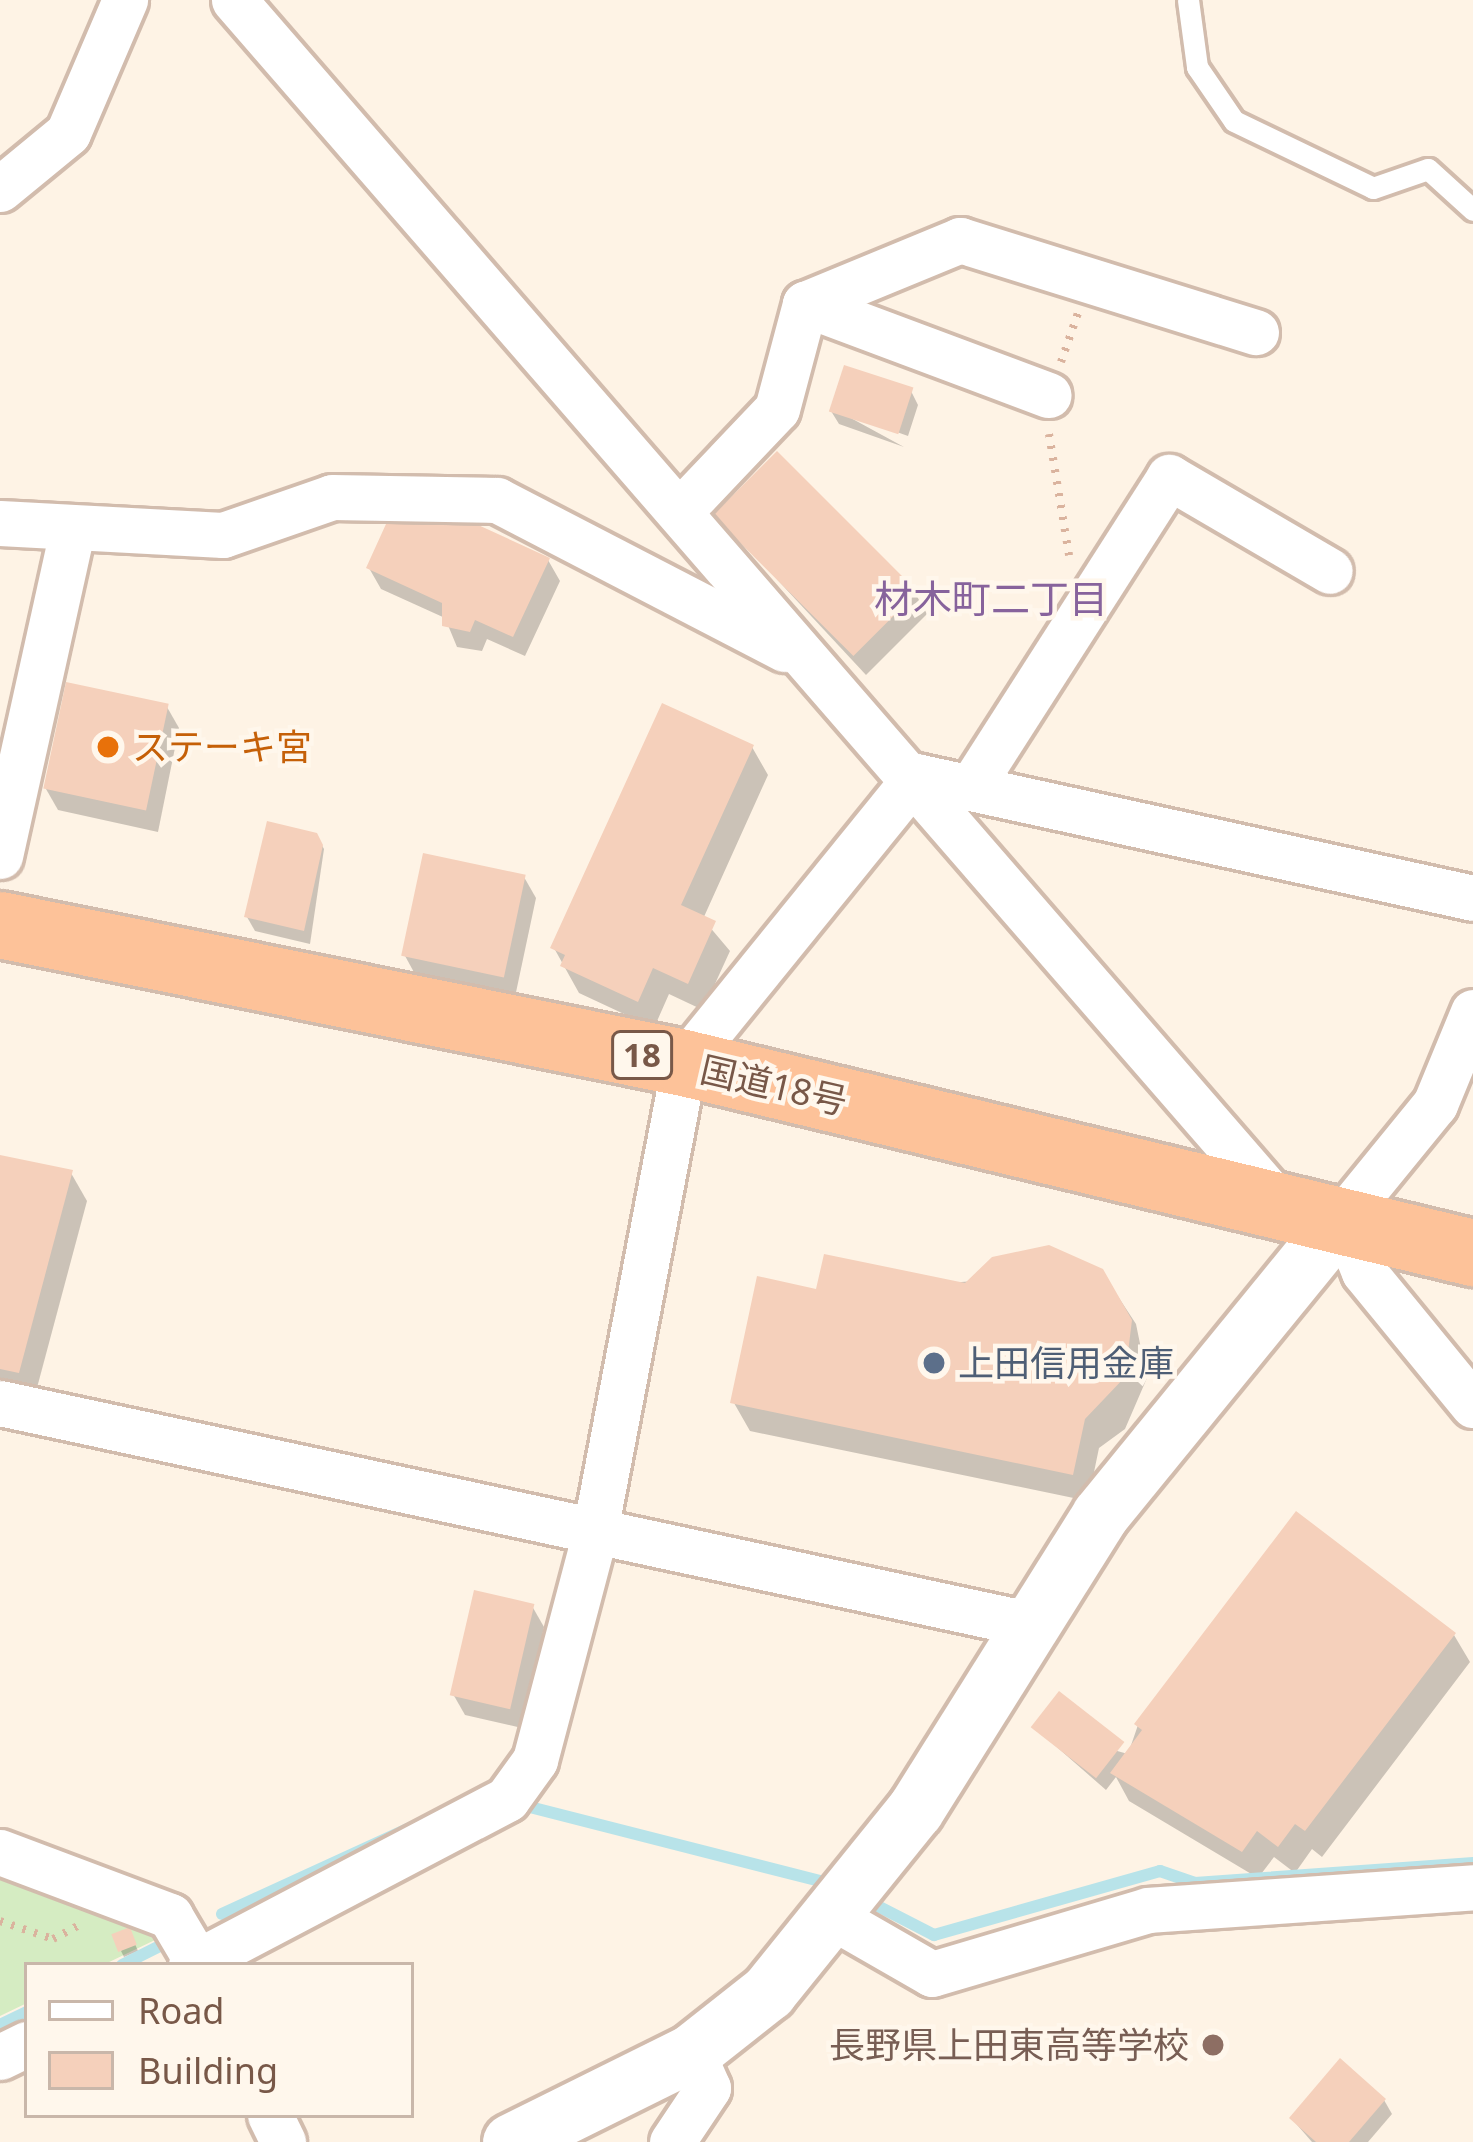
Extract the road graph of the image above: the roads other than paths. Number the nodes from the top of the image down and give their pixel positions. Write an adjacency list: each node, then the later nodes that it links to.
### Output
1 (125, 0): 4 (street)
2 (234, 0): 9 (street)
3 (1188, 0): 5 (lane)
4 (0, 189)
5 (1473, 210)
6 (805, 304): 7 (street); 8 (street); 9 (street)
7 (1256, 332)
8 (1049, 395)
9 (681, 510): 13 (street)
10 (0, 523): 11 (street)
11 (72, 530): 13 (street); 16 (street)
12 (1330, 571): 15 (street)
13 (798, 656): 14 (street)
14 (916, 776): 15 (street); 20 (street); 21 (street)
15 (971, 787): 17 (street)
16 (0, 856)
17 (1473, 898)
18 (0, 925): 20 (highway, 国道18号 / 18)
19 (1473, 1012): 21 (street)
20 (684, 1064): 21 (highway, 国道18号 / 18); 25 (street)
21 (1311, 1211): 22 (highway, 国道18号 / 18); 24 (street); 26 (street)
22 (1473, 1253)
23 (0, 1403): 25 (street)
24 (1473, 1405)
25 (594, 1536): 26 (street); 31 (street)
26 (1024, 1624): 29 (street)
27 (0, 1852): 30 (street)
28 (1473, 1887): 29 (street)
29 (844, 1900): 32 (street)
30 (194, 1962)
31 (199, 1962)
32 (692, 2053): 33 (street); 34 (street)
33 (511, 2142)
34 (672, 2142)

